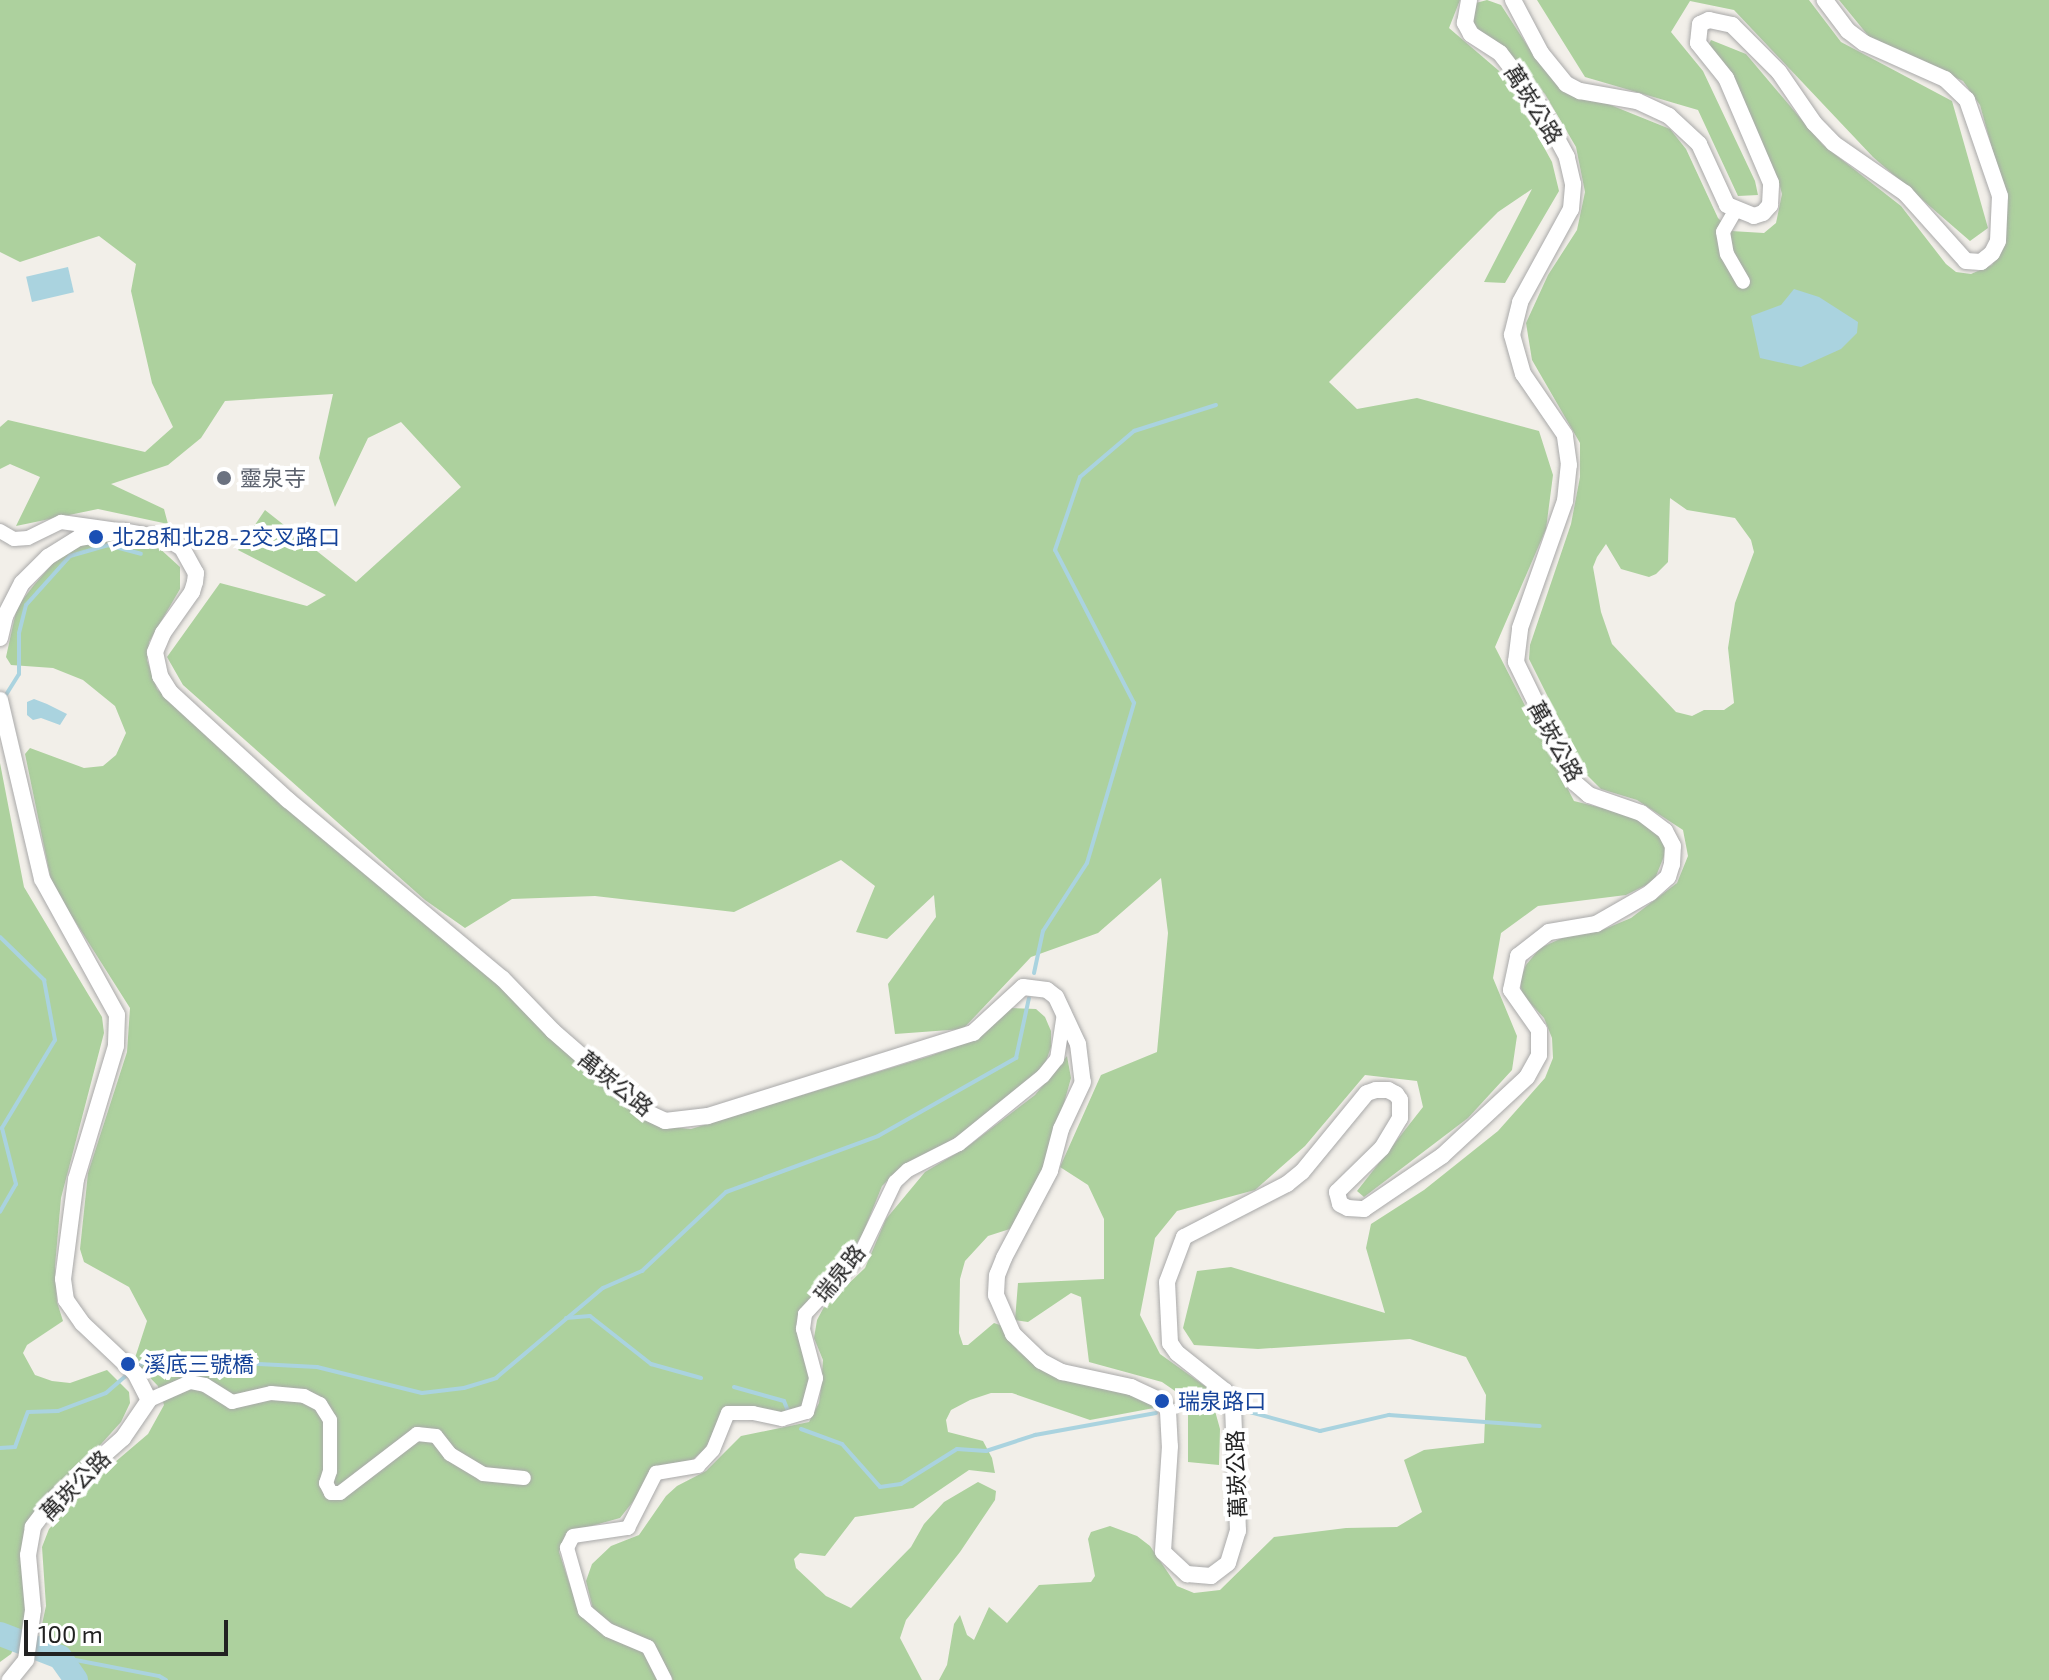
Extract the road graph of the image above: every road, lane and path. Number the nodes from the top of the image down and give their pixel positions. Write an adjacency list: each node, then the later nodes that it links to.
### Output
1 (1469, 0): 10 (street, 萬崁公路)
2 (1513, 0): 4 (street, 萬崁公路)
3 (1825, 0): 4 (street)
4 (1735, 211): 5 (street)
5 (1743, 282)
6 (0, 531): 7 (street)
7 (123, 531): 8 (street, 萬崁公路); 10 (street, 萬崁公路)
8 (0, 638)
9 (0, 700): 11 (street)
10 (1064, 1012): 14 (street, 瑞泉路)
11 (149, 1400): 12 (street); 13 (street, 萬崁公路)
12 (524, 1478)
13 (10, 1680)
14 (665, 1680)

